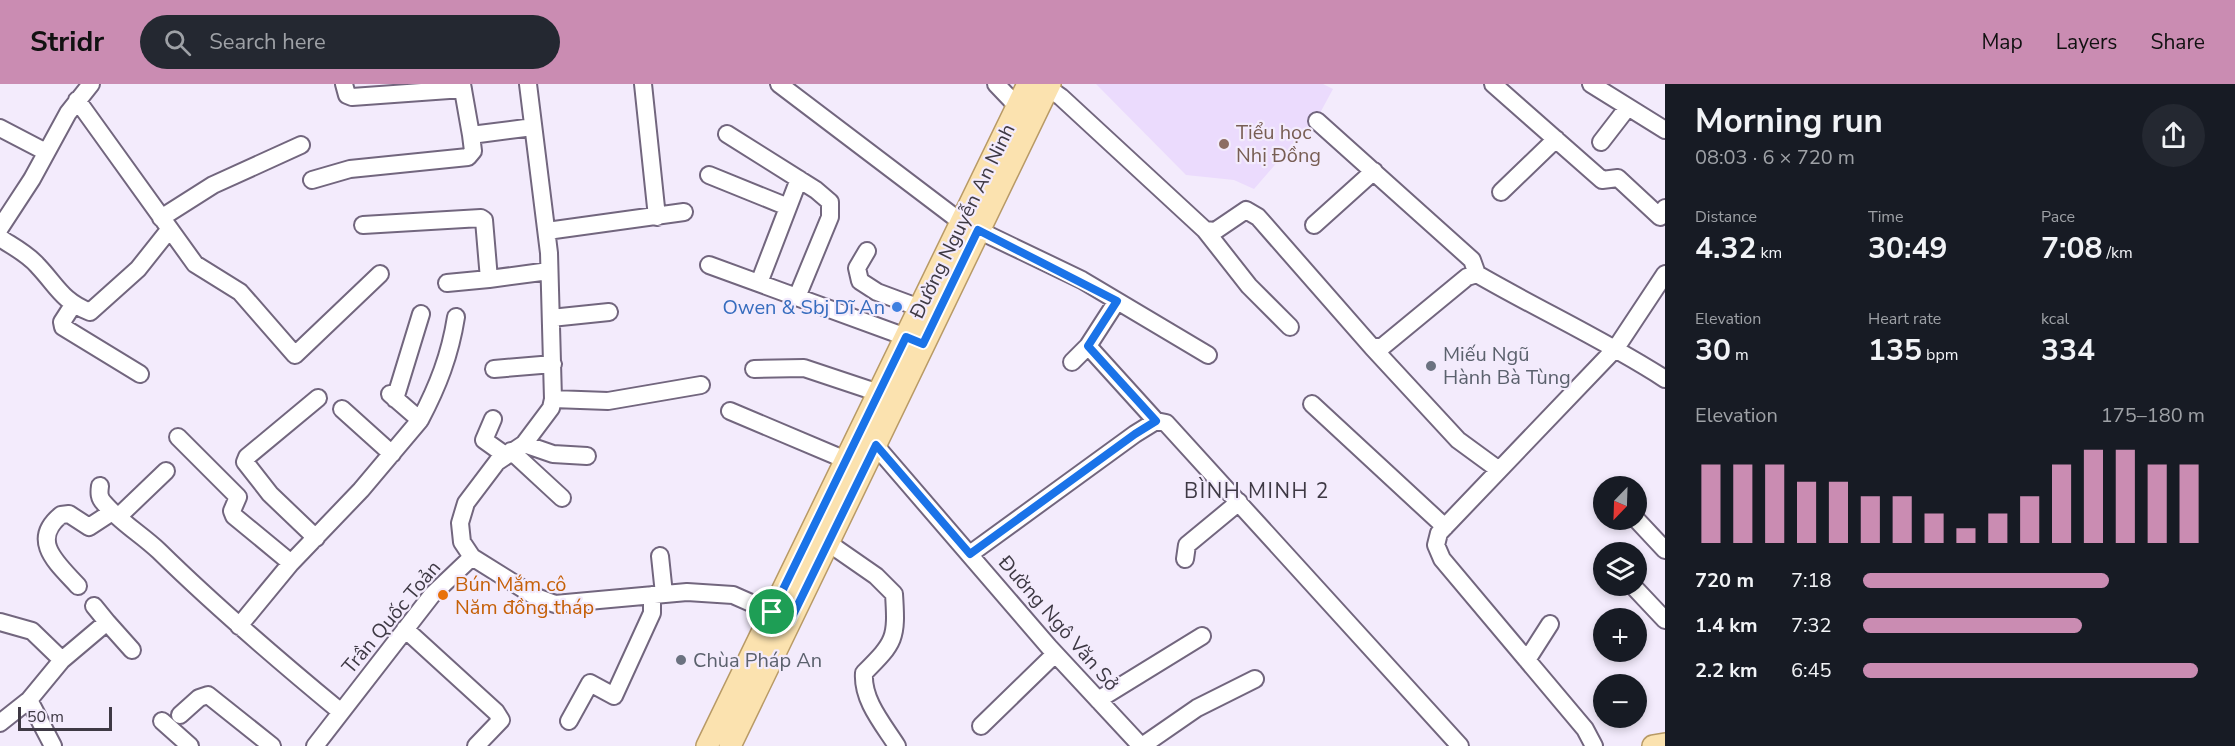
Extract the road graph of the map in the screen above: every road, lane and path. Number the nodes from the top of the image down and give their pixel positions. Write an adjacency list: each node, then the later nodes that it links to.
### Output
1 (91, 84): 11 (street)
2 (344, 84): 10 (street)
3 (528, 84): 15 (street)
4 (643, 84): 32 (street)
5 (779, 84): 36 (street)
6 (996, 84): 12 (street)
7 (1493, 84): 20 (street)
8 (1591, 84): 13 (street)
9 (1042, 85): 12 (main road, Đường Nguyễn An Ninh); 36 (main road, Đường Nguyễn An Ninh); 38 (street)
10 (462, 87): 19 (street)
11 (77, 100): 23 (street); 33 (street)
12 (1017, 106): 36 (main road, Đường Nguyễn An Ninh)
13 (1628, 107): 17 (street); 21 (street)
14 (1317, 121): 24 (street)
15 (533, 127): 19 (street); 39 (street)
16 (0, 128): 23 (street)
17 (1665, 130)
18 (727, 134): 26 (street)
19 (471, 135): 27 (street)
20 (1556, 139): 28 (street); 30 (street)
21 (1602, 142)
22 (301, 145): 33 (street)
23 (46, 152): 37 (street)
24 (1374, 171): 35 (street); 45 (street)
25 (709, 175): 29 (street)
26 (799, 179): 29 (street); 50 (street)
27 (312, 180)
28 (1501, 192)
29 (788, 207): 49 (street)
30 (1665, 208)
31 (684, 213): 32 (street)
32 (657, 217): 39 (street)
33 (165, 224): 44 (street); 52 (street)
34 (363, 225): 47 (street)
35 (1314, 225)
36 (970, 226): 51 (street); 53 (main road, Đường Nguyễn An Ninh); 59 (main road, Đường Nguyễn An Ninh)
37 (0, 228)
38 (1205, 230): 58 (street); 61 (street)
39 (547, 231): 43 (street)
40 (0, 238): 52 (street)
41 (867, 251): 53 (street)
42 (709, 265): 49 (street)
43 (549, 271): 47 (street); 57 (street)
44 (380, 274)
45 (1477, 274): 61 (street); 62 (street)
46 (1665, 274): 62 (street)
47 (489, 279): 48 (street)
48 (447, 283)
49 (759, 283): 50 (street)
50 (797, 297): 59 (street)
51 (1117, 301): 60 (street); 63 (street)
52 (73, 305): 68 (street)
53 (920, 308): 59 (main road, Đường Nguyễn An Ninh)
54 (609, 312): 57 (street)
55 (421, 314): 78 (street)
56 (456, 317): 78 (street)
57 (551, 318): 65 (street)
58 (1290, 327)
59 (915, 340): 71 (main road, Đường Nguyễn An Ninh); 81 (main road, Đường Nguyễn An Ninh)
60 (1088, 346): 64 (street); 79 (street)
61 (1372, 347): 86 (street)
62 (1616, 348): 69 (street); 86 (street)
63 (1208, 355)
64 (1072, 362)
65 (553, 364): 66 (street); 73 (street)
66 (495, 369)
67 (754, 369): 71 (street)
68 (140, 374)
69 (1665, 379)
70 (701, 385): 73 (street)
71 (879, 393): 85 (main road, Đường Nguyễn An Ninh)
72 (318, 398): 94 (street)
73 (553, 399): 82 (street)
74 (1312, 404): 92 (street)
75 (342, 409): 83 (street)
76 (730, 411): 85 (street)
77 (493, 419): 82 (street)
78 (420, 420): 83 (street)
79 (1156, 421): 90 (street); 97 (street)
80 (178, 437): 101 (street)
81 (876, 445): 95 (main road, Đường Nguyễn An Ninh); 97 (street, Đường Ngô Văn Sở)
82 (513, 450): 84 (street); 89 (street); 99 (street)
83 (392, 454): 94 (street)
84 (587, 456)
85 (846, 460): 107 (main road, Đường Nguyễn An Ninh)
86 (1499, 470): 92 (street)
87 (166, 471): 91 (street)
88 (100, 486): 91 (street)
89 (562, 498)
90 (1239, 502): 100 (street); 137 (street)
91 (115, 514): 102 (street); 111 (street)
92 (1445, 527): 117 (street)
93 (1646, 530): 96 (street)
94 (316, 538): 101 (street)
95 (827, 542): 107 (main road, Đường Nguyễn An Ninh); 135 (street)
96 (1665, 550)
97 (970, 554): 115 (street, Đường Ngô Văn Sở)
98 (660, 556): 103 (street)
99 (472, 557): 103 (street); 112 (street, Trần Quốc Toản)
100 (1185, 559)
101 (291, 563): 111 (street)
102 (78, 586)
103 (658, 595): 107 (street); 124 (street)
104 (1645, 596): 106 (street)
105 (94, 606): 109 (street)
106 (1662, 610)
107 (781, 616): 133 (main road, Đường Nguyễn An Ninh); 134 (main road, Đường Nguyễn An Ninh)
108 (0, 622): 116 (street)
109 (106, 622): 114 (street); 116 (street)
110 (1550, 624): 117 (street)
111 (239, 626): 121 (street)
112 (405, 629): 121 (street, Trần Quốc Toản); 132 (street)
113 (1202, 636): 120 (street)
114 (132, 650)
115 (1055, 654): 120 (street, Đường Ngô Văn Sở); 126 (street)
116 (62, 660): 119 (street)
117 (1527, 660): 138 (street)
118 (1255, 679): 136 (street)
119 (29, 700): 125 (street); 128 (street)
120 (1098, 700): 136 (street, Đường Ngô Văn Sở)
121 (341, 712): 131 (street, Trần Quốc Toản)
122 (180, 715): 130 (street)
123 (162, 721): 129 (street)
124 (569, 721)
125 (0, 723)
126 (981, 726)
127 (1665, 744): 139 (main road)
128 (53, 746)
129 (189, 746)
130 (272, 746)
131 (315, 746)
132 (476, 746)
133 (707, 746)
134 (730, 746)
135 (897, 746)
136 (1142, 746)
137 (1460, 746)
138 (1594, 746)
139 (1653, 746)

